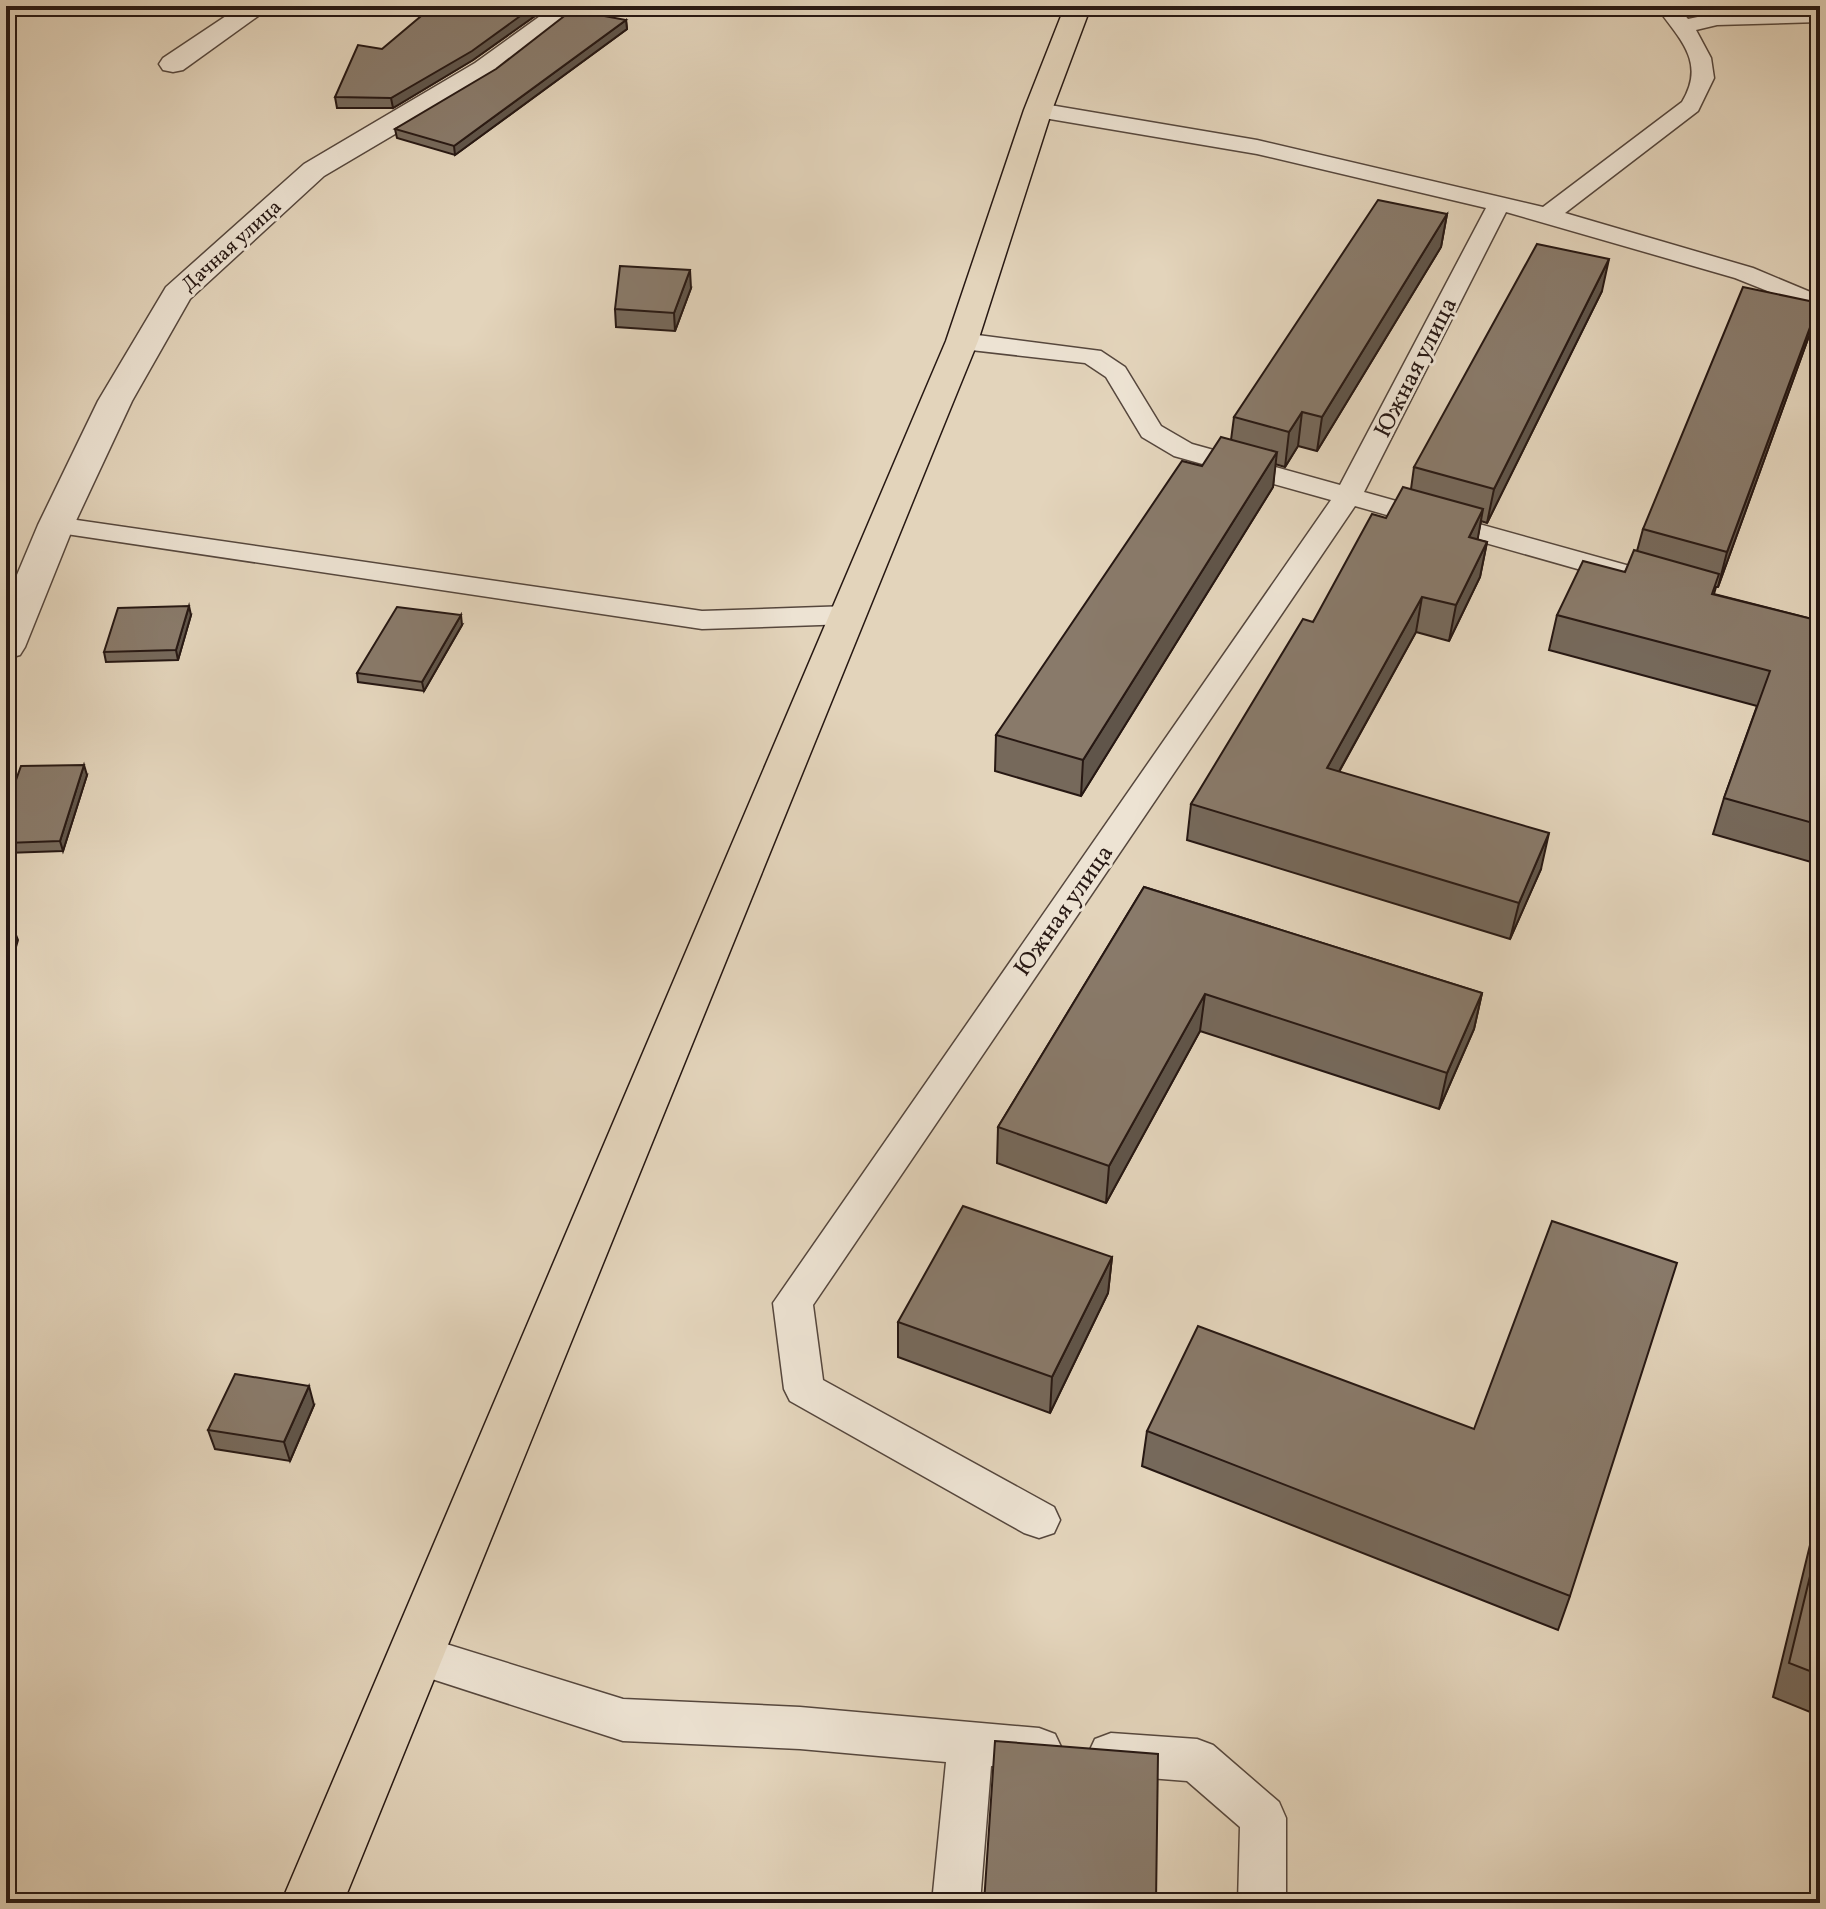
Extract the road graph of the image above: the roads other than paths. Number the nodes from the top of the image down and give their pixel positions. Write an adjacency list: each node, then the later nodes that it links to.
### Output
1 (11, 6): 8 (street)
2 (259, 6): 12 (street)
3 (571, 6): 19 (street, Дачная улица)
4 (1078, 6): 13 (main road)
5 (1323, 6): 6 (lane)
6 (1340, 6)
7 (1666, 6): 11 (lane)
8 (6, 10)
9 (1715, 12): 10 (lane); 11 (lane)
10 (1820, 16)
11 (1683, 26): 15 (lane)
12 (173, 64)
13 (1038, 110): 14 (lane); 17 (main road)
14 (1499, 204): 15 (lane); 18 (lane, Южная улица)
15 (1547, 215): 16 (lane)
16 (1820, 305)
17 (962, 341): 18 (lane); 21 (main road)
18 (1348, 496): 20 (lane); 23 (lane, Южная улица)
19 (56, 525): 21 (lane); 22 (street, Дачная улица)
20 (1653, 581)
21 (849, 615): 24 (main road)
22 (6, 647)
23 (1039, 1520)
24 (414, 1654): 25 (lane); 26 (main road)
25 (970, 1744): 27 (lane); 28 (lane)
26 (312, 1903)
27 (956, 1903)
28 (1262, 1903)

